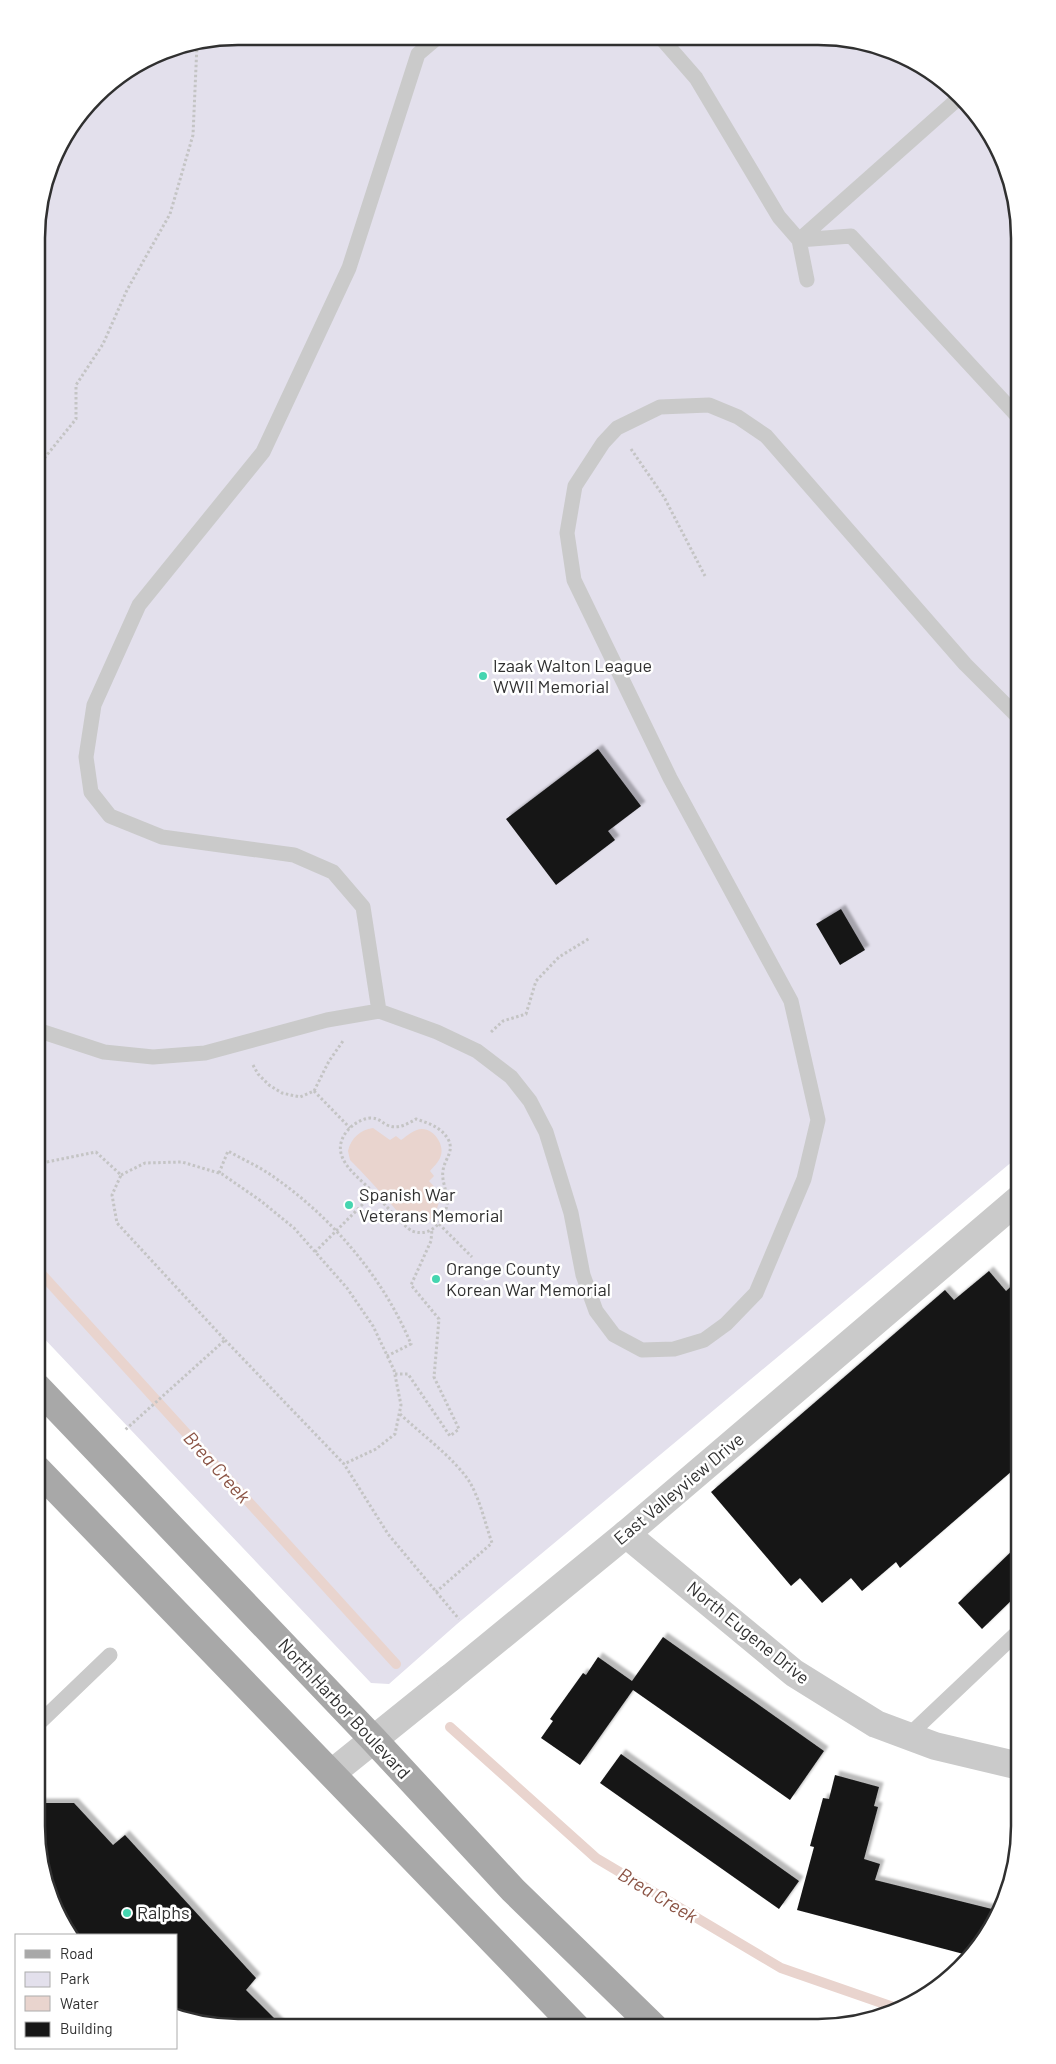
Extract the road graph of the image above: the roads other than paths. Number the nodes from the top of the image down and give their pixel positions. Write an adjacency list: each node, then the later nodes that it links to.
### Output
1 (429, 45): 8 (lane)
2 (667, 45): 4 (lane)
3 (954, 102): 4 (lane)
4 (799, 240): 5 (lane); 6 (lane)
5 (807, 280)
6 (1011, 409)
7 (1011, 709): 8 (lane)
8 (379, 1011): 9 (lane)
9 (45, 1033)
10 (1011, 1207): 13 (street, East Valleyview Drive)
11 (45, 1395): 18 (main road, North Harbor Boulevard)
12 (45, 1477): 20 (main road)
13 (626, 1534): 17 (street, North Eugene Drive); 18 (street, East Valleyview Drive)
14 (1011, 1639): 17 (lane)
15 (110, 1655): 16 (lane)
16 (45, 1717)
17 (908, 1736): 19 (street, North Eugene Drive)
18 (374, 1740): 20 (street, East Valleyview Drive); 22 (main road, North Harbor Boulevard)
19 (1011, 1764)
20 (332, 1773): 21 (main road)
21 (568, 2019)
22 (646, 2019)

